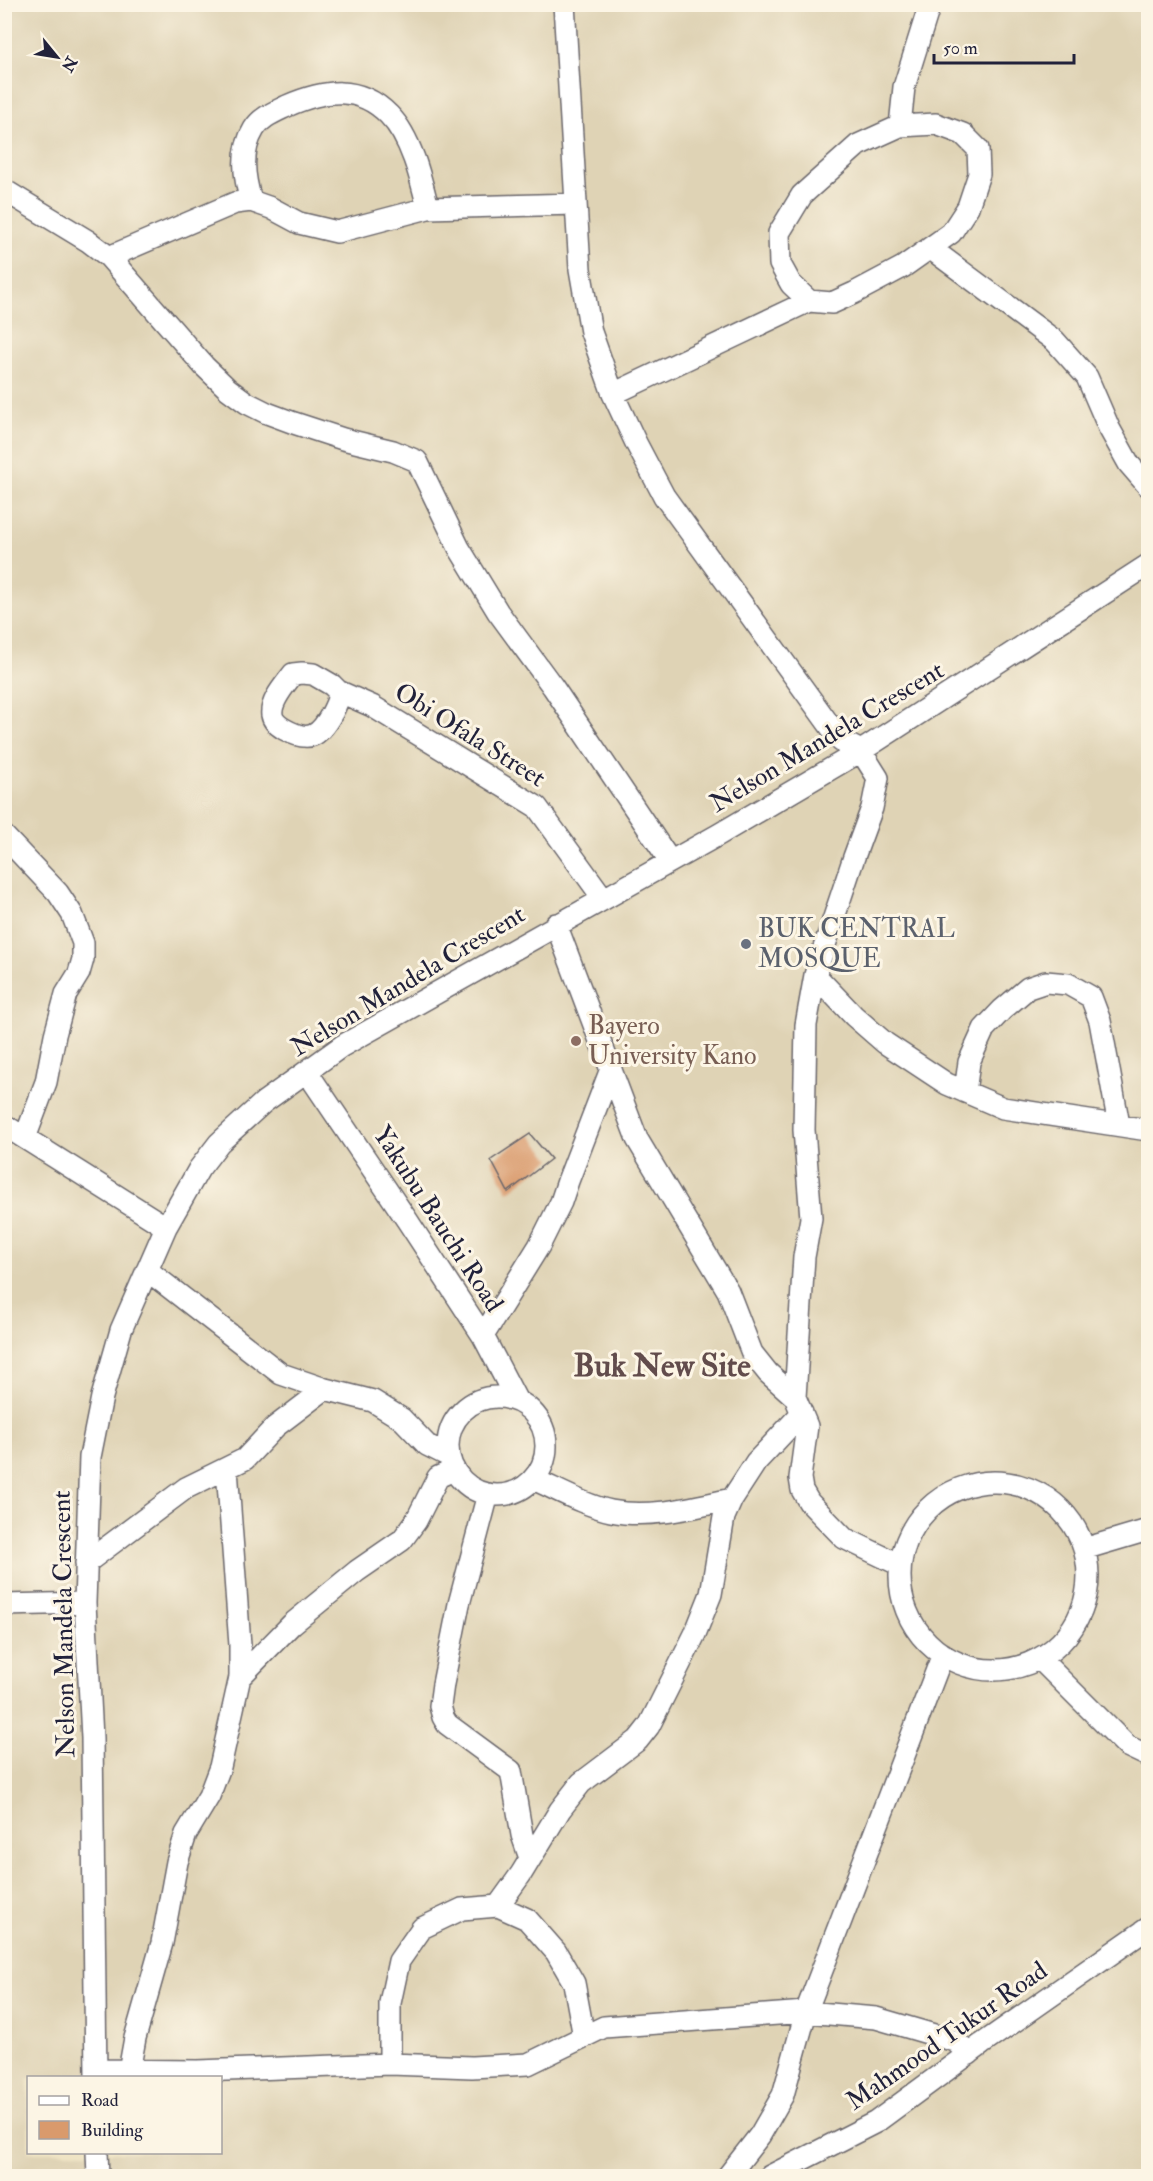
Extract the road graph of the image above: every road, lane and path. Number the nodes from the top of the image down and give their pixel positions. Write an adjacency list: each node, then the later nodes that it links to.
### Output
1 (564, 4): 6 (street)
2 (930, 4): 3 (street)
3 (900, 126): 8 (street); 10 (street)
4 (4, 190): 9 (street)
5 (251, 201): 7 (street); 7 (street); 9 (street)
6 (575, 204): 7 (street); 11 (street)
7 (428, 208)
8 (930, 248): 10 (street); 12 (street)
9 (109, 257): 17 (street)
10 (809, 301): 11 (street)
11 (614, 394): 15 (street)
12 (1149, 486)
13 (1149, 565): 15 (street, Nelson Mandela Crescent)
14 (338, 691): 18 (street, Obi Ofala Street)
15 (861, 751): 17 (street, Nelson Mandela Crescent); 20 (street)
16 (4, 836): 27 (street)
17 (670, 861): 18 (street, Nelson Mandela Crescent)
18 (603, 898): 19 (street, Nelson Mandela Crescent)
19 (556, 924): 21 (street); 22 (street, Nelson Mandela Crescent)
20 (815, 975): 23 (street); 33 (street)
21 (611, 1069): 30 (street); 33 (street)
22 (307, 1072): 28 (street, Nelson Mandela Crescent); 30 (street, Yakubu Bauchi Road)
23 (965, 1092): 25 (street); 25 (street)
24 (4, 1125): 27 (street)
25 (1119, 1125): 26 (street)
26 (1149, 1130)
27 (25, 1138): 28 (street)
28 (166, 1227): 29 (street, Nelson Mandela Crescent)
29 (147, 1270): 31 (street); 41 (street, Nelson Mandela Crescent)
30 (483, 1336): 32 (street, Yakubu Bauchi Road)
31 (325, 1389): 34 (street); 35 (street)
32 (517, 1401): 34 (street); 36 (street)
33 (799, 1405): 38 (street); 42 (street)
34 (452, 1463): 37 (street); 47 (street)
35 (226, 1469): 41 (street); 47 (street)
36 (533, 1479): 37 (street); 38 (street)
37 (488, 1494): 49 (street)
38 (732, 1499): 49 (street)
39 (1149, 1530): 40 (street)
40 (1087, 1548): 42 (street); 46 (street)
41 (86, 1563): 43 (street, Nelson Mandela Crescent)
42 (900, 1565): 45 (street)
43 (85, 1603): 44 (street); 57 (street, Nelson Mandela Crescent)
44 (4, 1605)
45 (943, 1654): 46 (street); 52 (street)
46 (1040, 1659): 48 (street)
47 (240, 1677): 56 (street)
48 (1149, 1756)
49 (530, 1858): 50 (street)
50 (498, 1906): 53 (street); 55 (street)
51 (1149, 1928): 54 (street, Mahmood Tukur Road)
52 (806, 2012): 53 (street); 54 (street); 60 (street)
53 (584, 2037): 55 (street)
54 (969, 2054): 61 (street, Mahmood Tukur Road)
55 (390, 2064): 56 (street)
56 (129, 2071): 57 (street)
57 (96, 2074)
58 (97, 2154): 59 (street)
59 (98, 2176)
60 (728, 2176)
61 (770, 2176)

